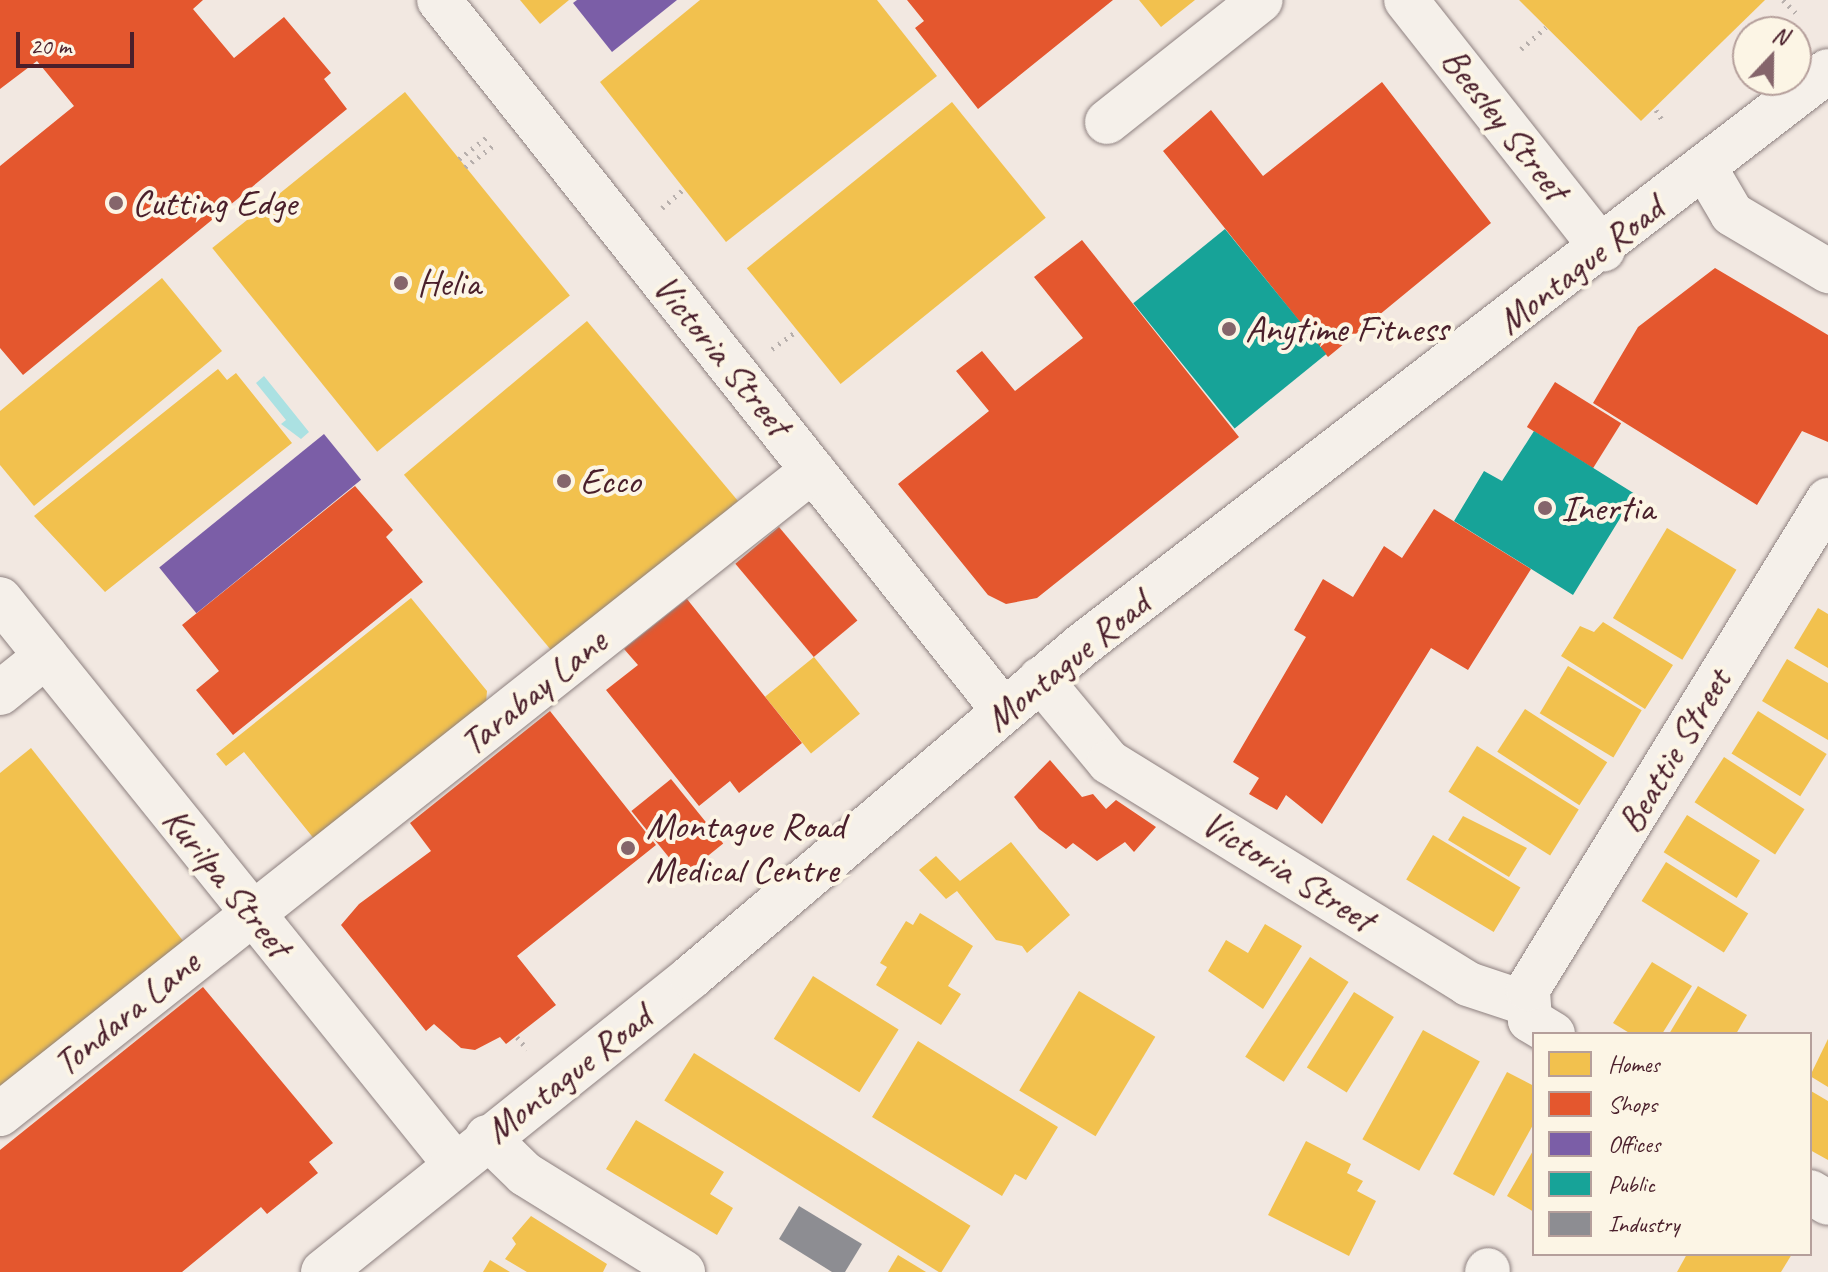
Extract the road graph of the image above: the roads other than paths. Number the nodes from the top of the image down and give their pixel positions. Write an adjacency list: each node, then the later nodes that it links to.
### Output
1 (439, 0): 9 (street, Victoria Street)
2 (1261, 0): 5 (street)
3 (1406, 0): 7 (street, Beesley Street)
4 (1828, 71): 6 (street, Montague Road)
5 (1107, 122)
6 (1705, 168): 7 (street, Montague Road); 8 (street)
7 (1603, 249): 13 (street, Montague Road)
8 (1828, 271)
9 (813, 470): 15 (street, Victoria Street); 16 (street, Tarabay Lane)
10 (1828, 500): 17 (street, Beattie Street)
11 (0, 599): 12 (street, Kurilpa Street)
12 (46, 656): 14 (street); 16 (street, Kurilpa Street)
13 (1040, 679): 15 (street, Montague Road); 17 (street, Victoria Street)
14 (0, 693)
15 (1004, 711): 19 (street, Montague Road)
16 (253, 913): 18 (street, Tondara Lane); 19 (street, Kurilpa Street)
17 (1540, 1019)
18 (0, 1114)
19 (471, 1151): 20 (street, Montague Road); 21 (street, Kurilpa Street)
20 (323, 1272)
21 (683, 1272)

